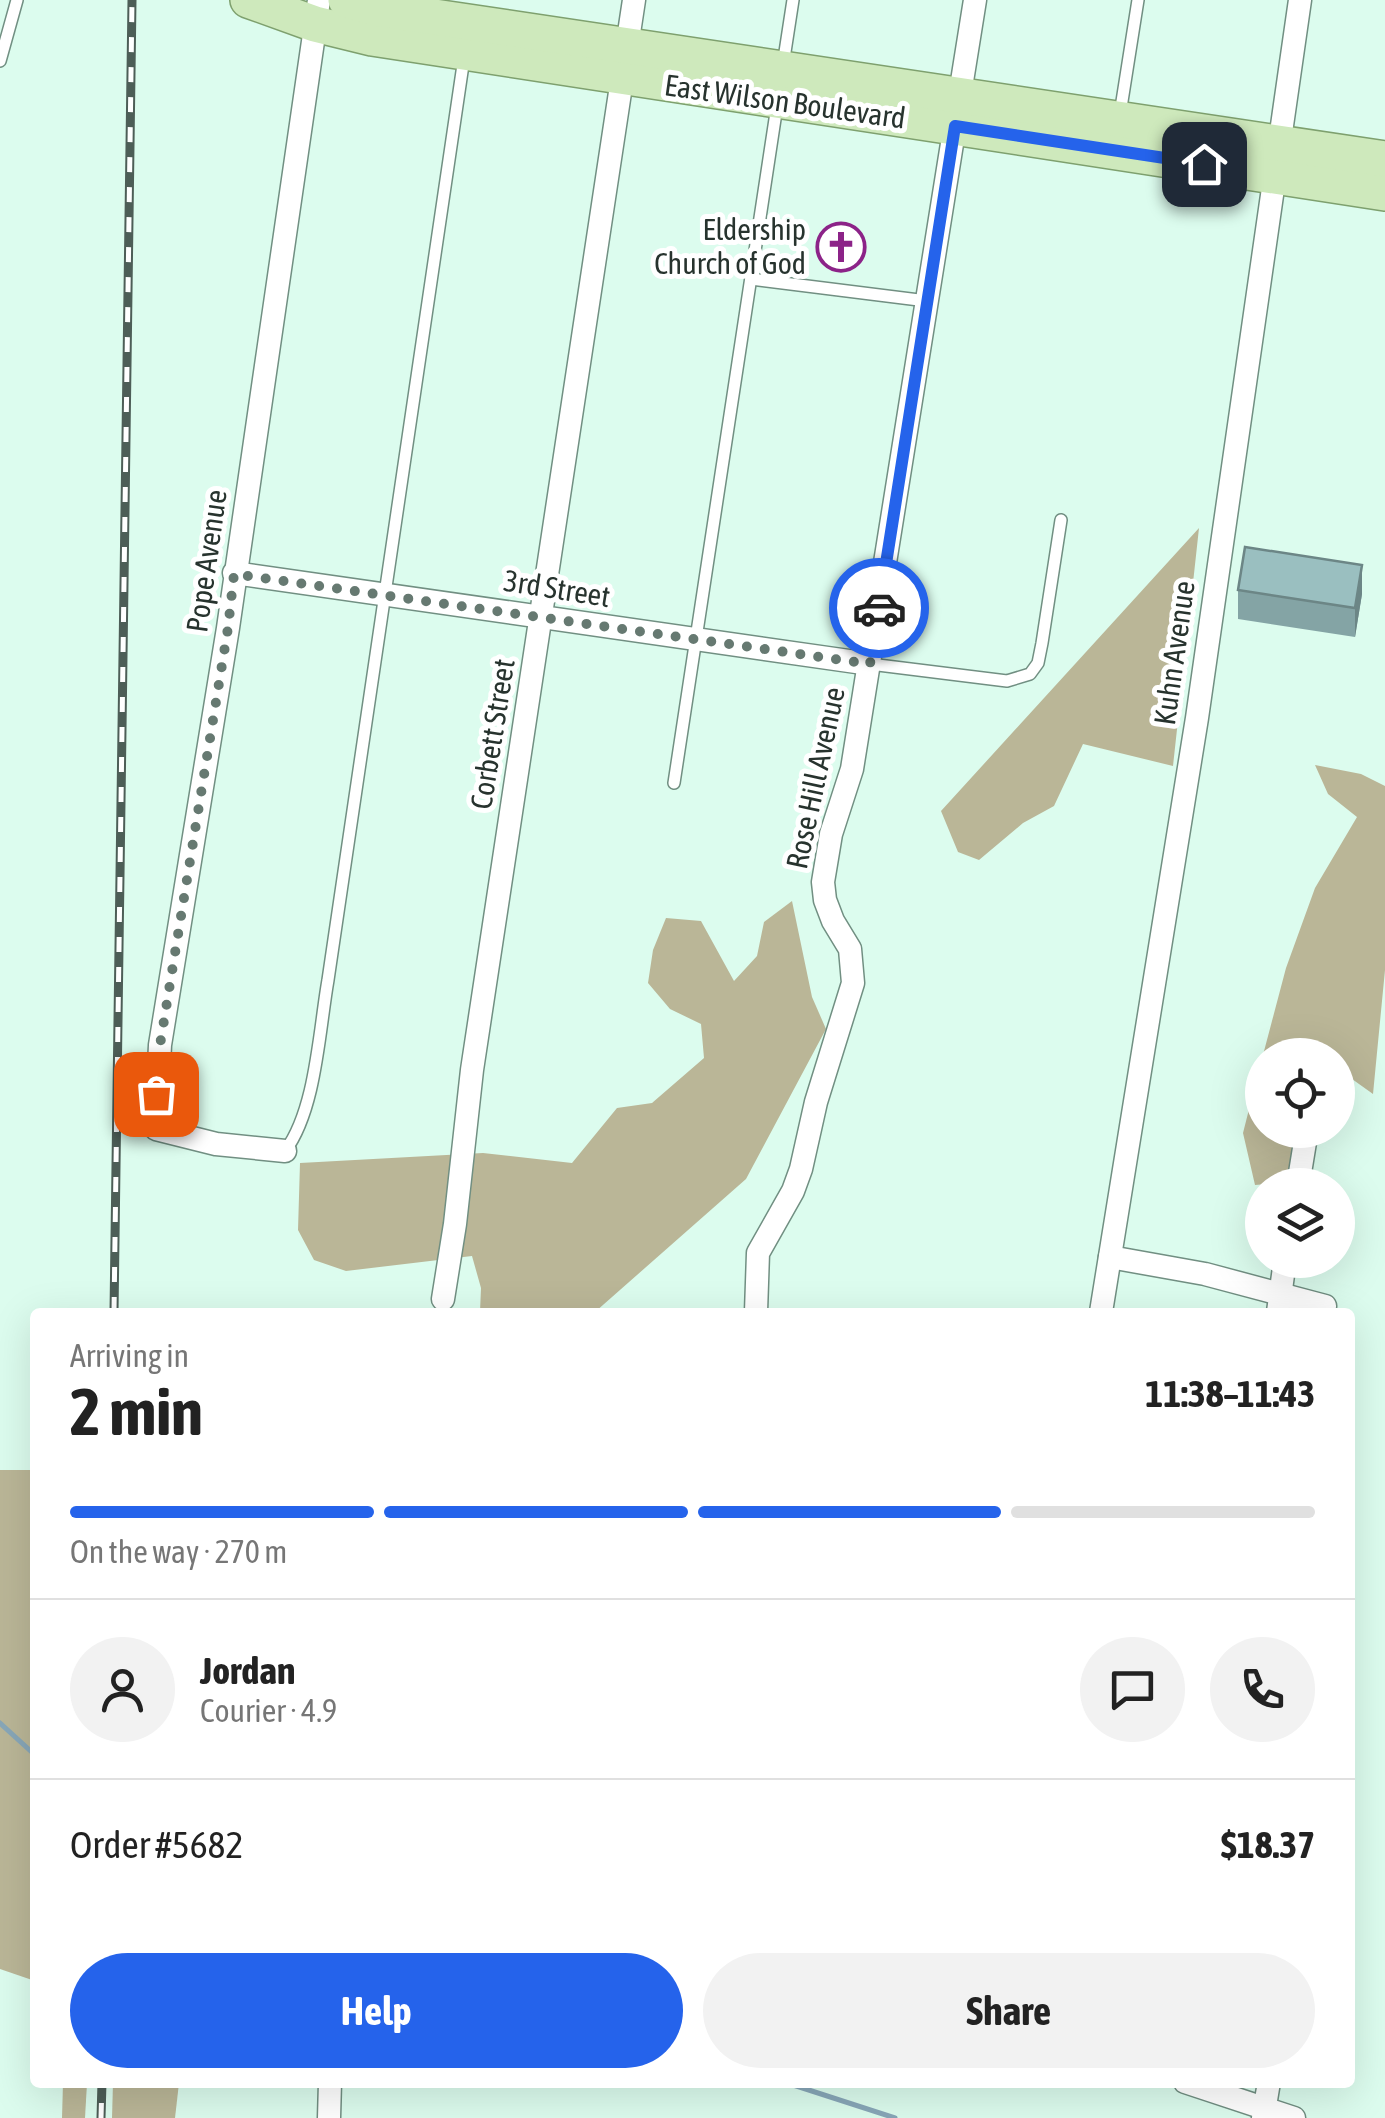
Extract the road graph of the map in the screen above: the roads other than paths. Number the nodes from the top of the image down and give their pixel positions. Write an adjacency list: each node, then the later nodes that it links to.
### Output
1 (18, 0): 11 (lane)
2 (248, 0): 9 (main road, East Wilson Boulevard)
3 (346, 0): 10 (main road, East Wilson Boulevard)
4 (634, 0): 12 (street, Corbett Street)
5 (793, 0): 13 (lane)
6 (974, 0): 14 (street, Rose Hill Avenue)
7 (1138, 0): 15 (lane)
8 (1300, 0): 16 (street, Kuhn Avenue)
9 (317, 12): 10 (main road, East Wilson Boulevard); 22 (street, Pope Avenue)
10 (471, 28): 12 (main road, East Wilson Boulevard); 23 (lane)
11 (0, 61)
12 (625, 62): 13 (main road, East Wilson Boulevard); 24 (street, Corbett Street)
13 (780, 85): 14 (main road, East Wilson Boulevard); 19 (lane)
14 (958, 110): 15 (main road, East Wilson Boulevard); 16 (main road, East Wilson Boulevard); 20 (street, Rose Hill Avenue)
15 (1120, 120): 16 (main road, East Wilson Boulevard)
16 (1277, 159): 17 (main road, East Wilson Boulevard); 18 (main road, East Wilson Boulevard); 29 (street, Kuhn Avenue)
17 (1385, 160)
18 (1385, 193)
19 (751, 279): 20 (lane); 25 (lane)
20 (928, 301): 26 (street, Rose Hill Avenue)
21 (1060, 520): 26 (lane)
22 (234, 574): 23 (street, 3rd Street); 28 (street, Pope Avenue)
23 (385, 594): 24 (street, 3rd Street); 28 (lane)
24 (542, 616): 25 (street, 3rd Street); 31 (street, Corbett Street)
25 (696, 641): 26 (street, 3rd Street); 27 (lane)
26 (870, 664): 34 (street, Rose Hill Avenue)
27 (674, 784)
28 (285, 1152)
29 (1110, 1258): 32 (street); 35 (street, Kuhn Avenue)
30 (1282, 1278): 32 (street)
31 (444, 1299)
32 (1278, 1303): 33 (street)
33 (1325, 1306)
34 (756, 1308)
35 (1102, 1308)
36 (330, 2088): 40 (street)
37 (1200, 2088): 39 (street)
38 (1267, 2088): 39 (street)
39 (1264, 2113): 41 (street)
40 (328, 2118)
41 (1294, 2118)

